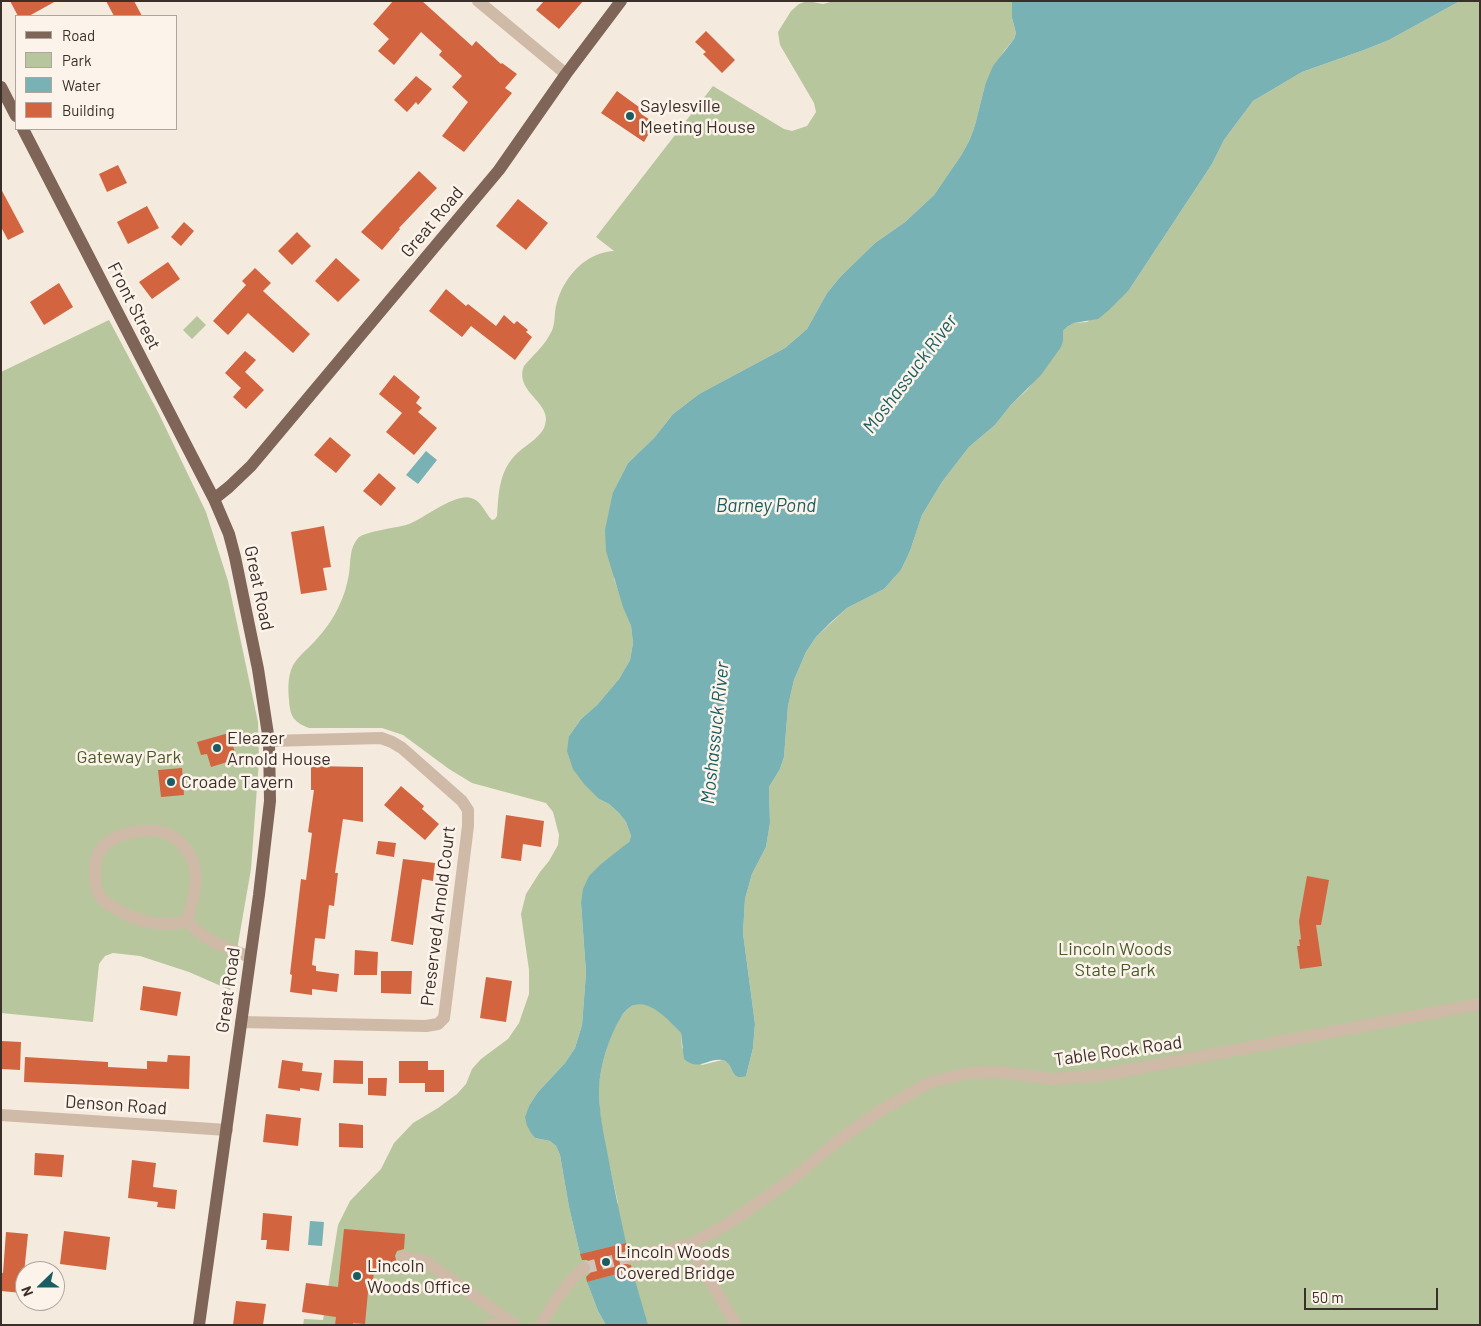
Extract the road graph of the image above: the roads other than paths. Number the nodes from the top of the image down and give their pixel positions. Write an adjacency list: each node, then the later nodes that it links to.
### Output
1 (478, 1): 3 (street)
2 (621, 1): 3 (main road, Great Road)
3 (566, 74): 7 (main road, Great Road)
4 (1, 87): 5 (main road)
5 (15, 114)
6 (24, 130): 7 (main road, Front Street)
7 (214, 498): 8 (main road, Great Road)
8 (269, 741): 10 (main road, Great Road); 12 (street, Preserved Arnold Court)
9 (188, 921): 9 (street); 10 (street)
10 (250, 957): 12 (main road, Great Road)
11 (1480, 1004): 15 (street, Table Rock Road)
12 (241, 1022): 14 (main road, Great Road)
13 (1, 1115): 14 (street, Denson Road)
14 (228, 1130): 20 (main road, Great Road)
15 (689, 1245): 17 (street, Table Rock Road); 23 (street)
16 (403, 1256): 19 (street)
17 (629, 1257)
18 (584, 1268): 22 (street)
19 (514, 1324): 21 (street)
20 (199, 1325)
21 (489, 1325)
22 (541, 1325)
23 (736, 1325)

